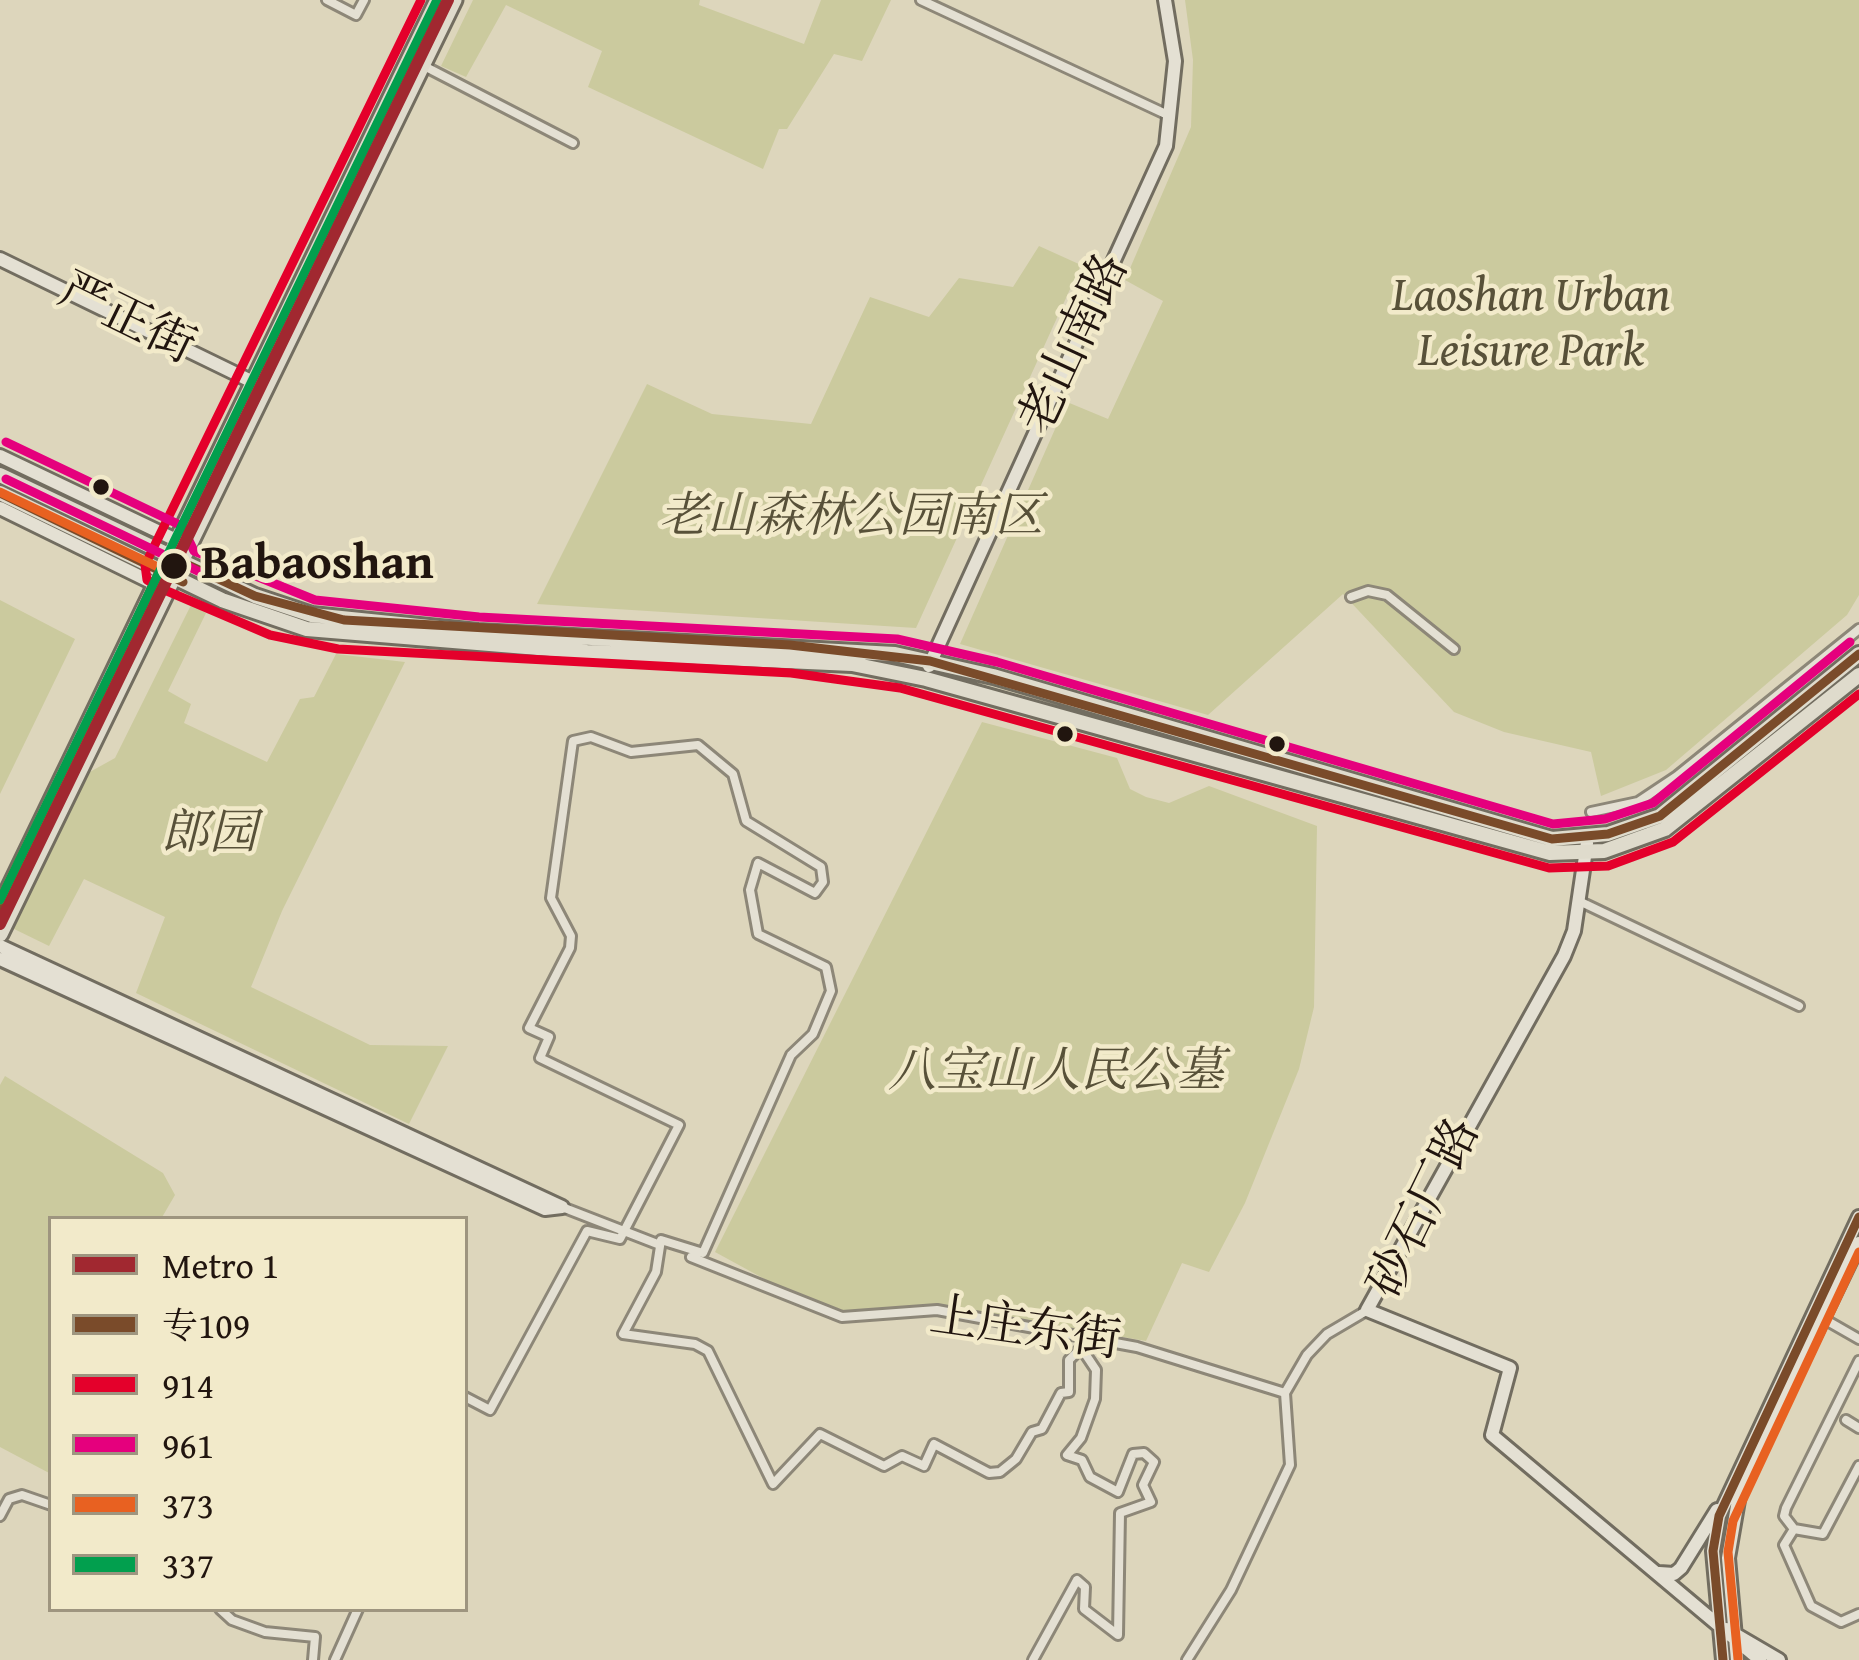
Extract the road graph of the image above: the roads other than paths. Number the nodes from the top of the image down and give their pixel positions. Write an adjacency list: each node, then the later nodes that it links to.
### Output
1 (327, 0): 2 (street)
2 (364, 0)
3 (438, 0): 11 (highway)
4 (454, 0): 7 (highway)
5 (921, 0): 8 (street)
6 (1165, 0): 8 (main road, 老山南路)
7 (423, 66): 9 (street); 16 (highway)
8 (1171, 117): 21 (main road, 老山南路)
9 (573, 143)
10 (0, 259): 11 (main road, 严正街)
11 (253, 382): 16 (highway)
12 (0, 456): 16 (main road)
13 (0, 475): 16 (main road)
14 (0, 493): 16 (main road)
15 (0, 508): 16 (main road)
16 (168, 565): 21 (main road); 23 (main road); 28 (highway); 29 (highway)
17 (1351, 596): 19 (street)
18 (1859, 629): 24 (street)
19 (1454, 650)
20 (1859, 654): 25 (main road)
21 (930, 661): 23 (main road, 老山南路); 25 (main road)
22 (1859, 675): 26 (main road)
23 (926, 679): 26 (main road)
24 (1591, 812)
25 (1588, 836): 26 (main road, 砂石厂路)
26 (1585, 853): 27 (main road, 砂石厂路)
27 (1580, 901): 32 (street); 36 (main road, 砂石厂路)
28 (0, 908)
29 (0, 934)
30 (0, 946): 33 (main road, 上庄东街)
31 (0, 958): 33 (main road, 上庄东街)
32 (1799, 1006)
33 (562, 1207): 40 (street, 上庄东街)
34 (1859, 1217): 45 (main road)
35 (1859, 1244): 37 (main road)
36 (1367, 1310): 40 (street); 49 (main road, 砂石厂路)
37 (1822, 1318): 38 (street); 53 (main road)
38 (1859, 1339)
39 (1859, 1360): 48 (street)
40 (1285, 1394): 57 (street)
41 (468, 1399): 56 (street)
42 (1846, 1420): 43 (street)
43 (1859, 1428)
44 (1859, 1466): 48 (street)
45 (1726, 1493): 49 (main road); 53 (main road)
46 (48, 1504): 47 (street)
47 (0, 1516)
48 (1794, 1529): 52 (street)
49 (1647, 1567): 53 (main road, 砂石厂路)
50 (223, 1612): 54 (street)
51 (357, 1612): 55 (street)
52 (1859, 1615)
53 (1728, 1633): 58 (main road); 59 (main road); 60 (main road, 砂石厂路); 61 (main road, 砂石厂路)
54 (314, 1660)
55 (335, 1660)
56 (1033, 1660)
57 (1187, 1660)
58 (1723, 1660)
59 (1737, 1660)
60 (1760, 1660)
61 (1779, 1660)

